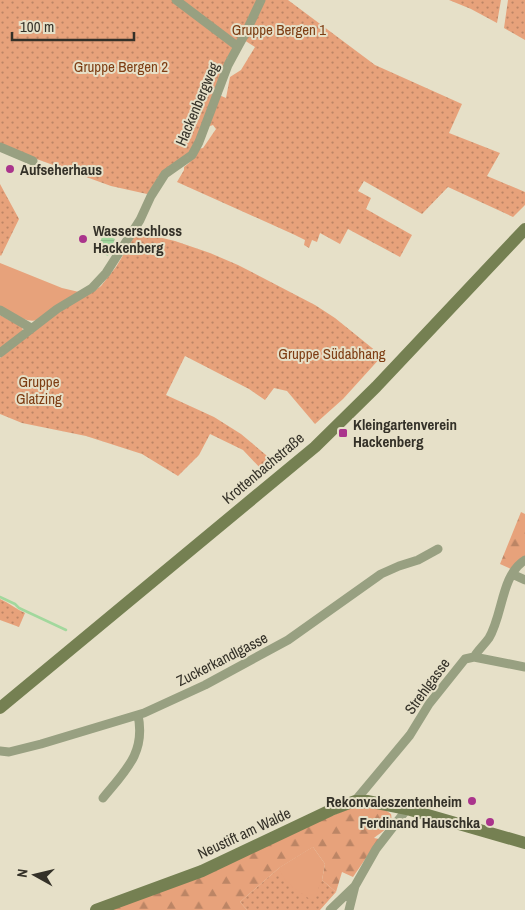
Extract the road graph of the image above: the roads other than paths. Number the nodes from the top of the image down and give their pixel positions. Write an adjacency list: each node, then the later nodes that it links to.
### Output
1 (176, 0): 3 (street)
2 (261, 0): 3 (street, Hackenbergweg)
3 (237, 46): 8 (street, Hackenbergweg)
4 (0, 147): 5 (street)
5 (32, 161)
6 (525, 229): 16 (main road, Krottenbachstraße)
7 (0, 310): 8 (street)
8 (31, 328): 9 (street, Hackenbergweg)
9 (0, 353)
10 (438, 549): 17 (street, Zuckerkandlgasse)
11 (525, 560): 12 (street, Strehlgasse)
12 (512, 574): 13 (street); 14 (street, Strehlgasse)
13 (525, 580)
14 (474, 657): 15 (street); 20 (street, Strehlgasse)
15 (525, 667)
16 (0, 708)
17 (138, 715): 18 (street, Zuckerkandlgasse); 19 (street)
18 (0, 751)
19 (102, 798)
20 (356, 801): 21 (main road, Neustift am Walde); 24 (main road, Neustift am Walde)
21 (407, 809): 22 (main road, Neustift am Walde); 23 (street)
22 (525, 843)
23 (355, 886): 25 (street); 26 (street)
24 (96, 910)
25 (330, 910)
26 (349, 910)

